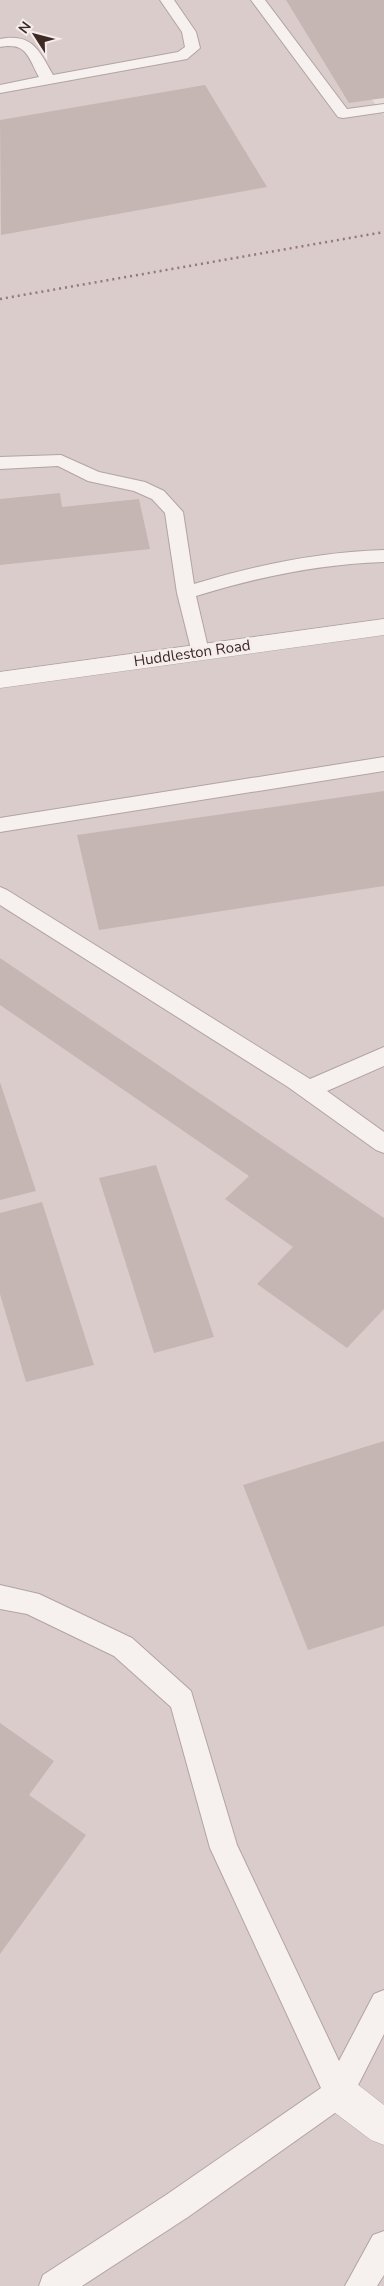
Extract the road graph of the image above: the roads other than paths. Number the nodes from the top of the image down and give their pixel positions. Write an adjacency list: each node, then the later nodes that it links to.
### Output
1 (167, 0): 4 (lane)
2 (258, 0): 6 (lane)
3 (0, 43): 4 (lane)
4 (48, 80): 5 (lane)
5 (0, 89)
6 (384, 108)
7 (0, 463): 9 (lane)
8 (384, 556): 9 (lane)
9 (186, 593): 11 (lane)
10 (384, 627): 11 (street, Huddleston Road)
11 (200, 652): 12 (street, Huddleston Road)
12 (0, 680)
13 (384, 764): 14 (lane)
14 (0, 825)
15 (0, 895): 17 (lane)
16 (384, 1056): 17 (lane)
17 (308, 1090): 18 (lane)
18 (384, 1144)
19 (0, 1597): 21 (lane)
20 (384, 2004): 21 (lane)
21 (339, 2093): 22 (street); 24 (lane)
22 (384, 2127)
23 (384, 2246): 25 (lane)
24 (54, 2286)
25 (360, 2286)

